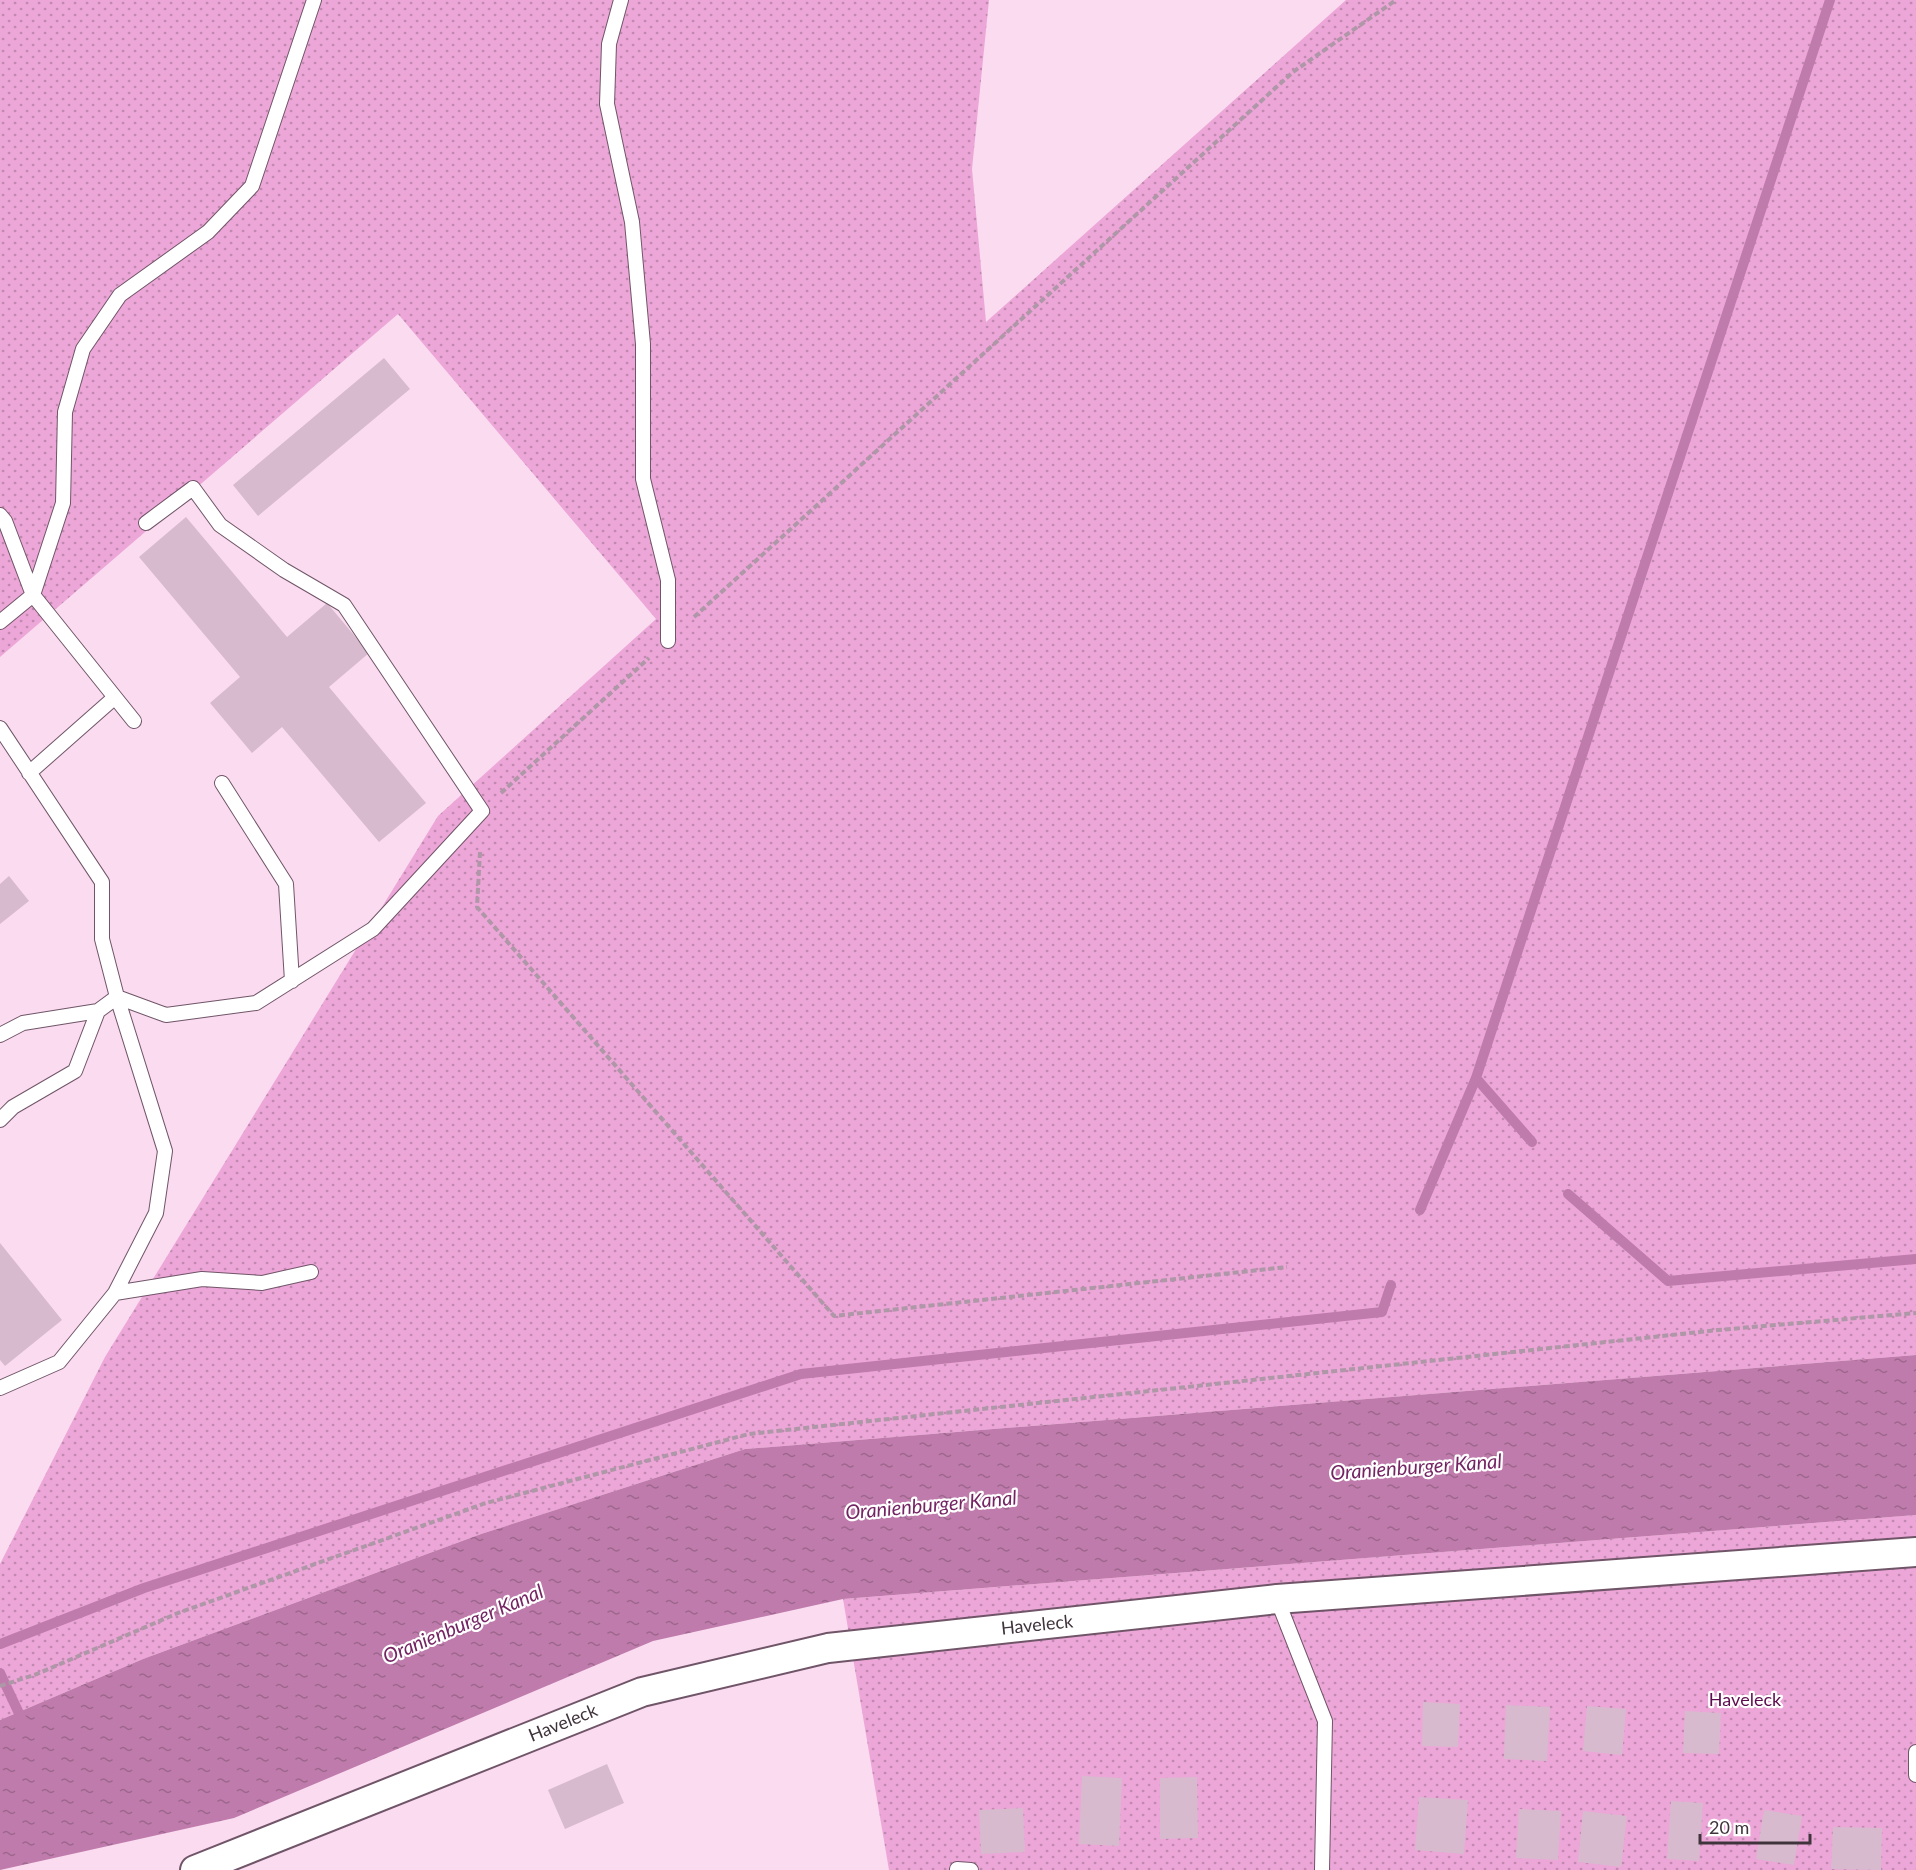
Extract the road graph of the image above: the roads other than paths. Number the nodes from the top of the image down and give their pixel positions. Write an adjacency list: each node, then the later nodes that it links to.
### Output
1 (314, 0): 5 (lane)
2 (621, 0): 7 (lane)
3 (0, 515): 5 (lane)
4 (146, 523): 13 (lane)
5 (33, 595): 6 (lane); 8 (lane)
6 (0, 622)
7 (668, 641)
8 (114, 698): 9 (lane); 11 (lane)
9 (134, 721)
10 (0, 728): 11 (lane)
11 (29, 773): 14 (lane)
12 (222, 783): 13 (lane)
13 (291, 981): 14 (lane)
14 (117, 997): 15 (lane); 19 (lane)
15 (98, 1011): 16 (lane); 17 (lane)
16 (0, 1035)
17 (0, 1120)
18 (311, 1272): 19 (lane)
19 (115, 1293): 20 (lane)
20 (0, 1388)
21 (1916, 1552): 22 (street, Haveleck)
22 (1277, 1599): 26 (street, Haveleck); 28 (lane)
23 (1916, 1752): 24 (lane)
24 (1916, 1775)
25 (957, 1869): 27 (lane)
26 (195, 1870)
27 (971, 1870)
28 (1322, 1870)

